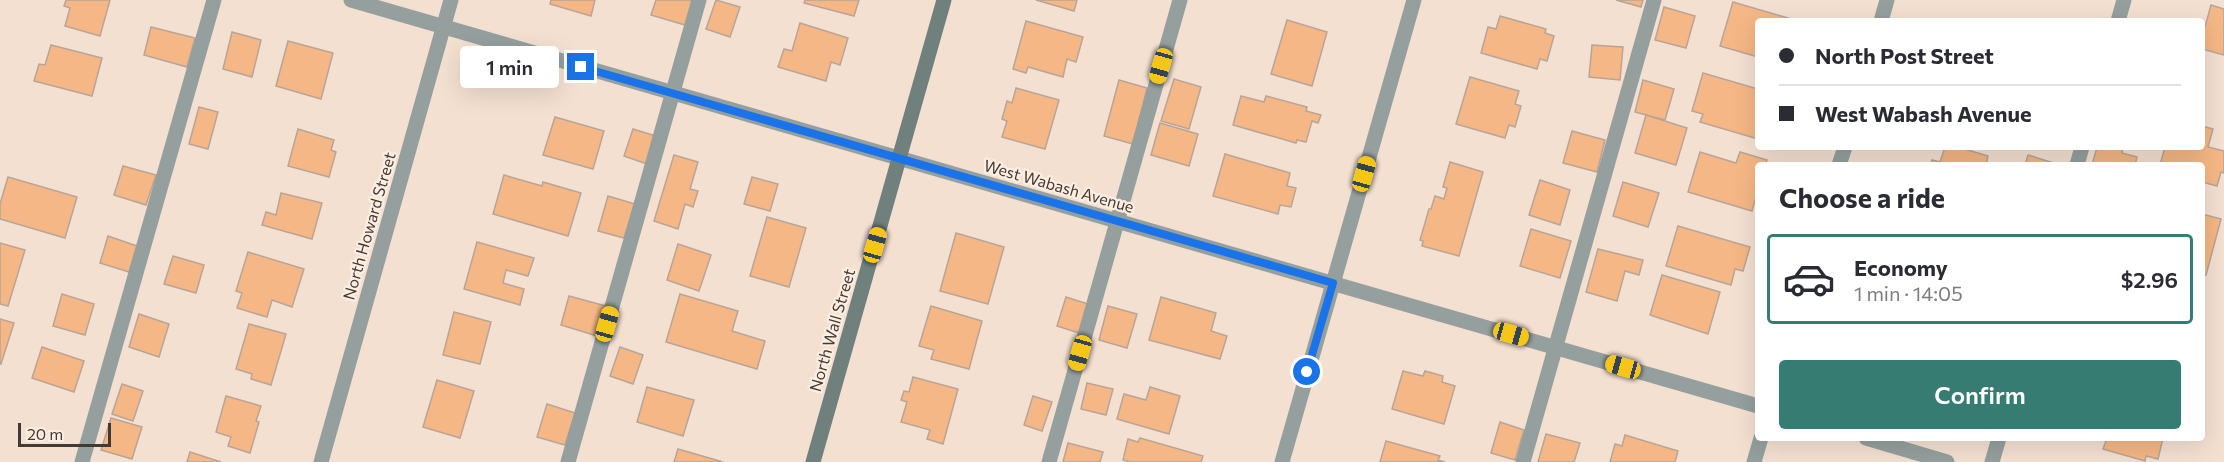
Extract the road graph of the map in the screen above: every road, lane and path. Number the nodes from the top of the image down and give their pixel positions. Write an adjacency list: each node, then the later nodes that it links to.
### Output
1 (214, 0): 23 (street)
2 (351, 0): 13 (street, West Wabash Avenue)
3 (451, 0): 13 (street, North Howard Street)
4 (699, 0): 14 (street)
5 (944, 0): 15 (street, North Wall Street)
6 (1180, 0): 16 (street)
7 (1414, 0): 17 (street)
8 (1654, 0): 18 (street)
9 (1887, 0): 11 (street)
10 (2124, 0): 12 (street)
11 (1882, 18)
12 (2119, 18)
13 (443, 28): 14 (street, West Wabash Avenue); 24 (street, North Howard Street)
14 (673, 94): 15 (street, West Wabash Avenue); 25 (street)
15 (899, 159): 16 (street, West Wabash Avenue); 26 (street, North Wall Street)
16 (1118, 221): 17 (street, West Wabash Avenue); 27 (street)
17 (1333, 283): 18 (street, West Wabash Avenue); 28 (street)
18 (1556, 347): 19 (street, West Wabash Avenue); 29 (street)
19 (1755, 405)
20 (1760, 441): 30 (street)
21 (1876, 441): 31 (street)
22 (1998, 441): 32 (street)
23 (82, 462)
24 (321, 462)
25 (568, 462)
26 (813, 462)
27 (1049, 462)
28 (1282, 462)
29 (1523, 462)
30 (1754, 462)
31 (1947, 462)
32 (1992, 462)

